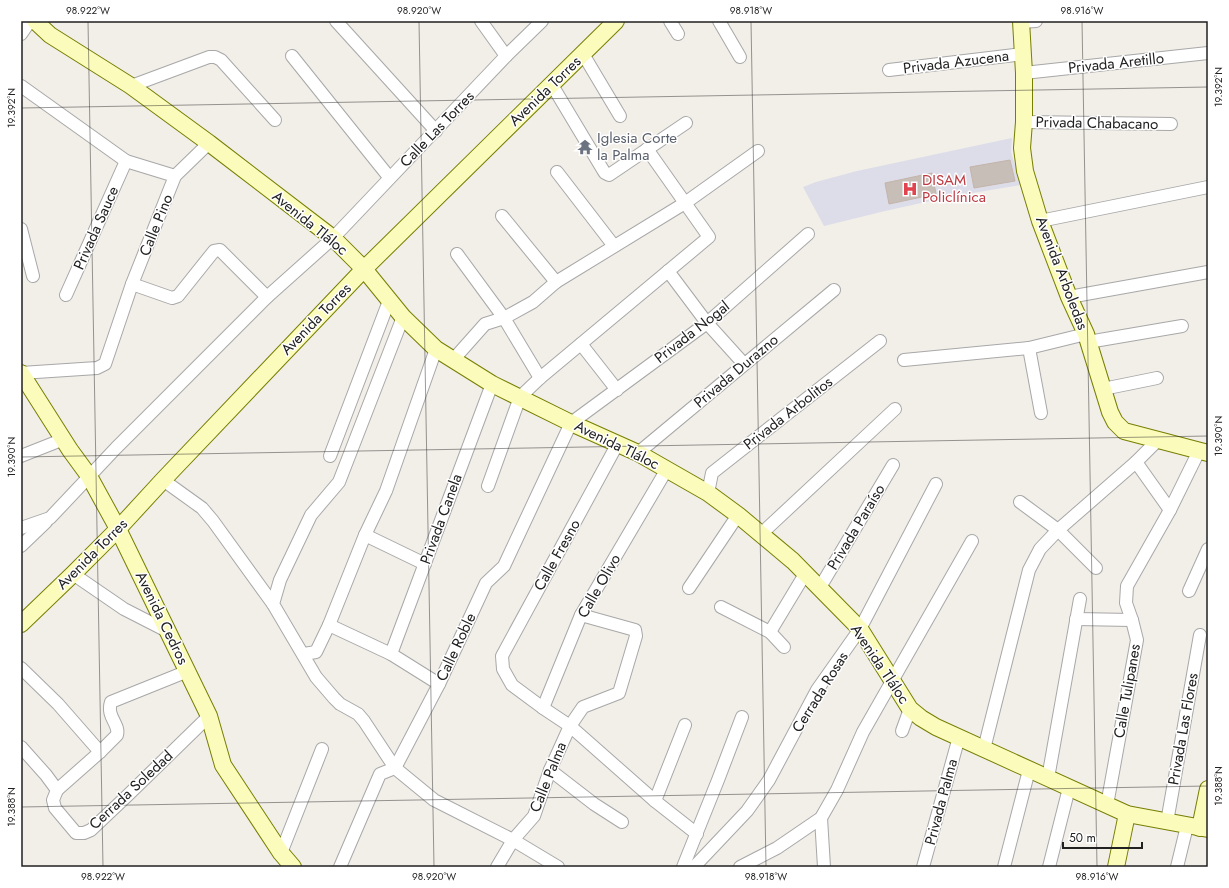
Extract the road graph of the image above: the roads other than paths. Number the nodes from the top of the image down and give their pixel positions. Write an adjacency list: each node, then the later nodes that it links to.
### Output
1 (30, 21): 10 (street)
2 (35, 21): 22 (main road, Avenida Tláloc)
3 (336, 21): 28 (street)
4 (481, 21): 16 (street)
5 (542, 21): 16 (street, Calle Las Torres)
6 (616, 21): 13 (main road, Avenida Torres)
7 (670, 21): 11 (street)
8 (719, 21): 17 (street)
9 (1026, 21): 14 (main road, Avenida Arboledas)
10 (21, 34)
11 (678, 34)
12 (1208, 53): 19 (street, Privada Aretillo)
13 (583, 54): 20 (main road, Avenida Torres); 23 (street)
14 (1023, 54): 18 (street, Privada Azucena); 19 (main road, Avenida Arboledas)
15 (292, 56): 35 (street)
16 (506, 56): 28 (street, Calle Las Torres)
17 (740, 57)
18 (889, 70)
19 (1024, 73): 25 (main road, Avenida Arboledas)
20 (552, 85): 30 (street); 45 (main road, Avenida Torres)
21 (21, 86): 32 (street, Calle Pino)
22 (131, 86): 24 (street); 29 (main road, Avenida Tláloc)
23 (620, 116)
24 (275, 120)
25 (1024, 122): 27 (street, Privada Chabacano); 39 (main road, Avenida Arboledas)
26 (686, 123): 30 (street)
27 (1171, 124)
28 (436, 131): 35 (street, Calle Las Torres)
29 (209, 143): 34 (street); 42 (main road, Avenida Tláloc)
30 (647, 150): 37 (street)
31 (758, 151): 37 (street)
32 (126, 161): 34 (street, Calle Pino); 52 (street, Privada Sauce)
33 (557, 172): 43 (street)
34 (175, 176): 50 (street, Calle Pino)
35 (389, 177): 42 (street, Calle Las Torres)
36 (1208, 187): 39 (street)
37 (685, 203): 43 (street); 46 (street)
38 (502, 216): 49 (street)
39 (1040, 220): 54 (main road, Avenida Arboledas)
40 (21, 229): 48 (street)
41 (808, 234): 58 (street, Privada Nogal)
42 (333, 238): 45 (main road, Avenida Tláloc); 53 (street, Calle Las Torres)
43 (614, 246): 49 (street)
44 (457, 254): 57 (street)
45 (364, 269): 55 (main road, Avenida Tláloc); 89 (main road, Avenida Torres)
46 (668, 271): 58 (street); 62 (street)
47 (1208, 272): 54 (street)
48 (33, 276)
49 (556, 282): 57 (street)
50 (132, 284): 53 (street); 68 (street, Calle Pino)
51 (834, 290): 67 (street, Privada Durazno)
52 (66, 295)
53 (267, 296): 88 (street, Calle Las Torres)
54 (1069, 296): 60 (main road, Avenida Arboledas)
55 (389, 301): 56 (main road, Avenida Tláloc); 84 (street)
56 (403, 317): 64 (main road, Avenida Tláloc); 113 (street)
57 (504, 318): 65 (street); 69 (street)
58 (707, 323): 67 (street); 73 (street, Privada Nogal)
59 (1182, 326): 60 (street)
60 (1087, 338): 63 (street); 72 (main road, Avenida Arboledas)
61 (880, 341): 92 (street, Privada Arbolitos)
62 (581, 344): 69 (street); 73 (street)
63 (1029, 348): 66 (street); 76 (street)
64 (436, 350): 65 (main road, Avenida Tláloc); 101 (street)
65 (453, 360): 71 (main road, Avenida Tláloc)
66 (904, 360)
67 (744, 364): 82 (street, Privada Durazno)
68 (21, 373): 78 (main road, Avenida Cedros)
69 (540, 378): 74 (street)
70 (1158, 378): 72 (street)
71 (492, 384): 74 (main road, Avenida Tláloc); 105 (street, Privada Canela)
72 (1103, 389): 79 (main road, Avenida Arboledas)
73 (617, 390): 77 (street, Privada Nogal)
74 (520, 397): 77 (main road, Avenida Tláloc); 91 (street)
75 (895, 409): 100 (street)
76 (1041, 413)
77 (571, 423): 80 (main road, Avenida Tláloc); 130 (street, Calle Roble)
78 (64, 440): 83 (street); 88 (main road, Avenida Cedros)
79 (1158, 440): 81 (main road, Avenida Arboledas); 85 (street)
80 (618, 443): 82 (main road, Avenida Tláloc); 131 (street, Calle Fresno)
81 (1204, 452): 94 (street, Calle Tulipanes)
82 (638, 453): 87 (main road, Avenida Tláloc)
83 (21, 456)
84 (330, 456)
85 (1136, 462): 94 (street); 99 (street)
86 (893, 464): 110 (street, Privada Paraíso)
87 (667, 470): 92 (main road, Avenida Tláloc); 115 (street, Calle Olivo)
88 (89, 476): 96 (street, Calle Las Torres); 98 (main road, Avenida Cedros)
89 (163, 480): 98 (main road, Avenida Torres); 113 (street)
90 (936, 484): 120 (street, Cerrada Rosas)
91 (488, 486)
92 (708, 492): 95 (main road, Avenida Tláloc)
93 (1020, 502): 99 (street)
94 (1170, 510): 117 (street, Calle Tulipanes)
95 (738, 515): 100 (main road, Avenida Tláloc); 109 (street)
96 (50, 518): 97 (street); 103 (street, Calle Las Torres)
97 (21, 528)
98 (118, 529): 107 (main road, Avenida Torres); 121 (main road, Avenida Cedros)
99 (1058, 530): 106 (street); 141 (street)
100 (761, 534): 108 (main road, Avenida Tláloc)
101 (365, 535): 105 (street); 119 (street)
102 (972, 541): 129 (street)
103 (21, 546)
104 (1208, 549): 111 (street)
105 (424, 564): 126 (street, Privada Canela)
106 (1096, 568)
107 (73, 574): 118 (main road, Avenida Torres); 121 (street)
108 (805, 574): 110 (main road, Avenida Tláloc); 122 (street)
109 (689, 588)
110 (819, 589): 120 (main road, Avenida Tláloc)
111 (1189, 591)
112 (1080, 599): 116 (street)
113 (273, 604): 125 (street)
114 (721, 607): 122 (street)
115 (581, 615): 131 (street, Calle Olivo); 136 (street, Calle Palma)
116 (1076, 619): 117 (street); 146 (street)
117 (1132, 620): 151 (street, Calle Tulipanes)
118 (21, 624)
119 (329, 625): 125 (street); 126 (street)
120 (860, 629): 129 (main road, Avenida Tláloc); 165 (street, Cerrada Rosas)
121 (167, 631): 128 (main road, Avenida Cedros)
122 (770, 632): 124 (street)
123 (1200, 635): 155 (street, Privada Las Flores)
124 (784, 646)
125 (304, 654): 143 (street)
126 (391, 654): 130 (street)
127 (21, 668): 142 (street)
128 (188, 671): 133 (main road, Avenida Cedros); 142 (street)
129 (893, 682): 132 (main road, Avenida Tláloc); 153 (street)
130 (439, 684): 143 (street, Calle Roble)
131 (543, 708): 136 (street)
132 (910, 709): 137 (street); 138 (main road, Avenida Tláloc)
133 (209, 716): 149 (street, Cerrada Soledad); 159 (main road, Avenida Cedros)
134 (742, 717): 157 (street)
135 (685, 725): 150 (street)
136 (570, 726): 144 (street, Calle Palma); 150 (street)
137 (902, 732)
138 (958, 737): 141 (main road, Avenida Tláloc); 168 (street, Privada Palma)
139 (21, 747): 149 (street)
140 (322, 749): 159 (street)
141 (984, 749): 145 (main road, Avenida Tláloc)
142 (100, 752): 149 (street)
143 (395, 768): 158 (street); 161 (street)
144 (550, 770): 154 (street); 158 (street, Calle Palma)
145 (1029, 770): 146 (main road, Avenida Tláloc); 169 (street)
146 (1048, 778): 147 (main road, Avenida Tláloc)
147 (1069, 788): 151 (main road, Avenida Tláloc); 170 (street)
148 (1208, 789): 156 (main road)
149 (57, 790)
150 (655, 801): 157 (street)
151 (1107, 805): 152 (main road, Avenida Tláloc)
152 (1127, 814): 155 (main road, Avenida Tláloc); 171 (main road)
153 (821, 818): 166 (street); 167 (street)
154 (622, 822)
155 (1167, 822): 156 (main road, Avenida Tláloc)
156 (1198, 828): 172 (street)
157 (697, 834): 164 (street)
158 (513, 840): 162 (street, Calle Palma); 163 (street)
159 (281, 853): 160 (main road, Avenida Cedros)
160 (293, 867)
161 (340, 867)
162 (497, 867)
163 (558, 867)
164 (683, 867)
165 (694, 867)
166 (740, 867)
167 (824, 867)
168 (923, 867)
169 (1004, 867)
170 (1049, 867)
171 (1116, 867)
172 (1178, 867)

